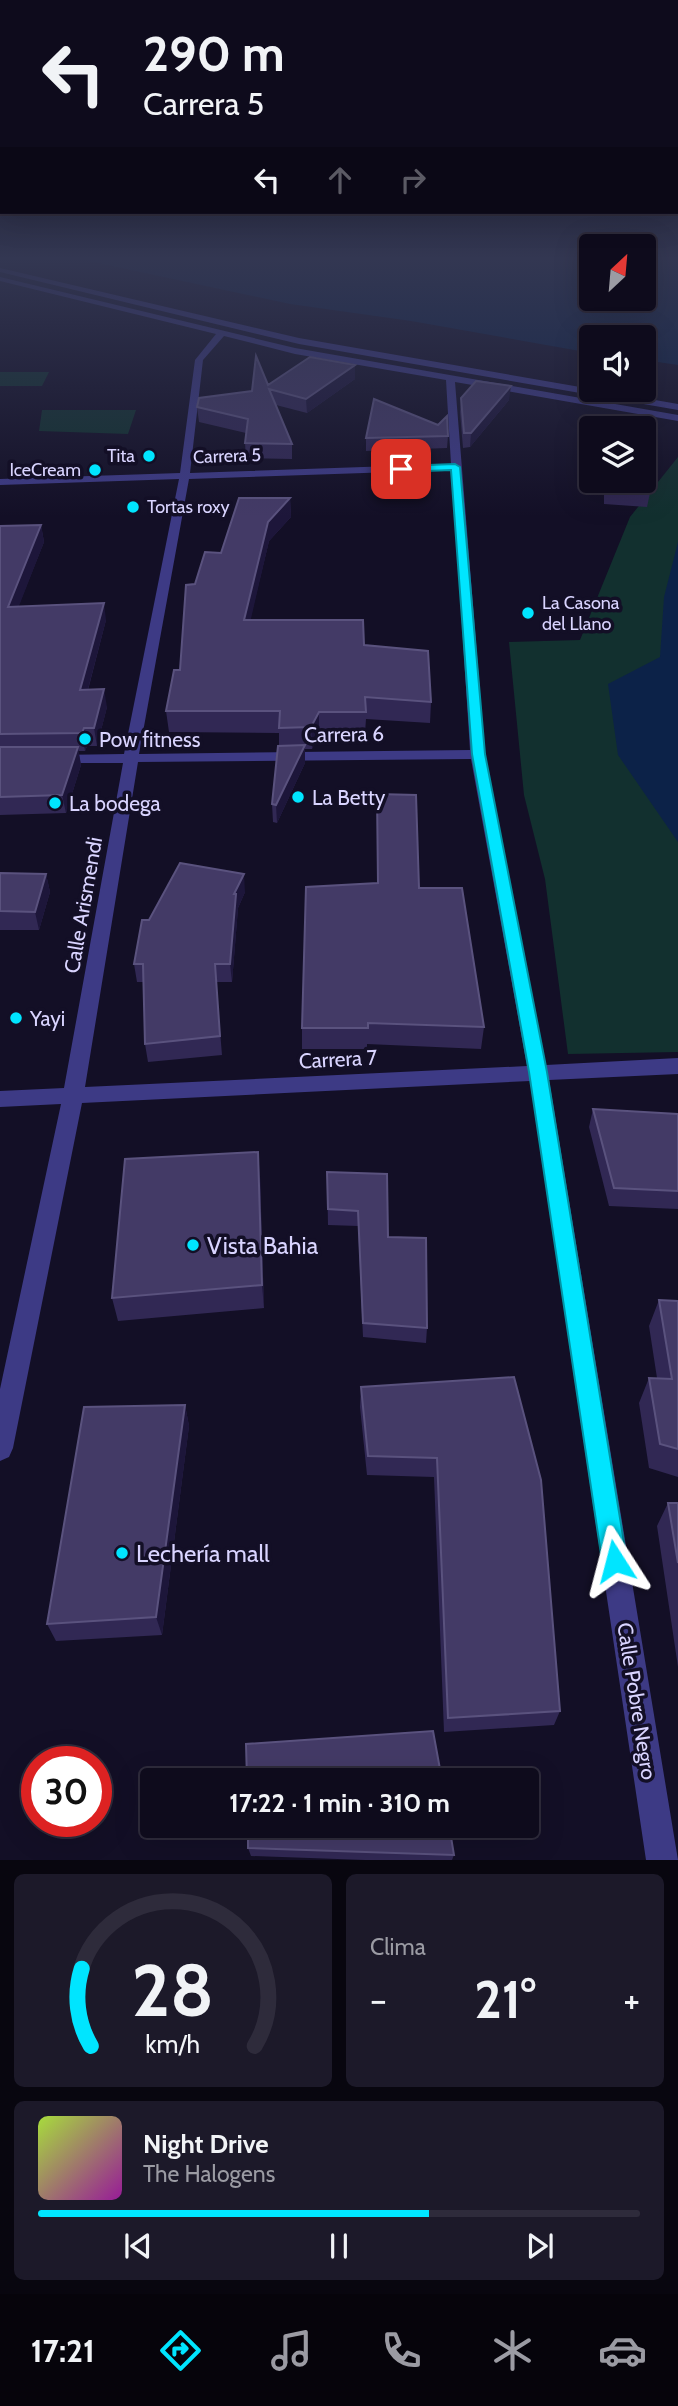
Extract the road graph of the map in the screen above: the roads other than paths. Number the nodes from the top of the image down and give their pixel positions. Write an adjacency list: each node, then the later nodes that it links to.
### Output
1 (213, 344): 8 (street, Calle Arismendi)
2 (266, 344): 4 (street)
3 (315, 344): 5 (street)
4 (450, 379): 6 (street); 7 (street, Calle Pobre Negro)
5 (678, 407)
6 (678, 418)
7 (455, 467): 8 (street, Carrera 5); 10 (street, Calle Pobre Negro)
8 (185, 474): 9 (street, Carrera 5); 11 (street, Calle Arismendi)
9 (0, 482)
10 (478, 754): 11 (street, Carrera 6); 14 (street, Calle Pobre Negro)
11 (131, 758): 12 (street, Carrera 6); 15 (street, Calle Arismendi)
12 (39, 759)
13 (678, 1066): 14 (street, Carrera 7)
14 (538, 1072): 15 (street, Carrera 7); 18 (street, Calle Pobre Negro)
15 (73, 1096): 16 (street, Carrera 7); 17 (street, Calle Arismendi)
16 (0, 1099)
17 (0, 1448)
18 (662, 1860)

